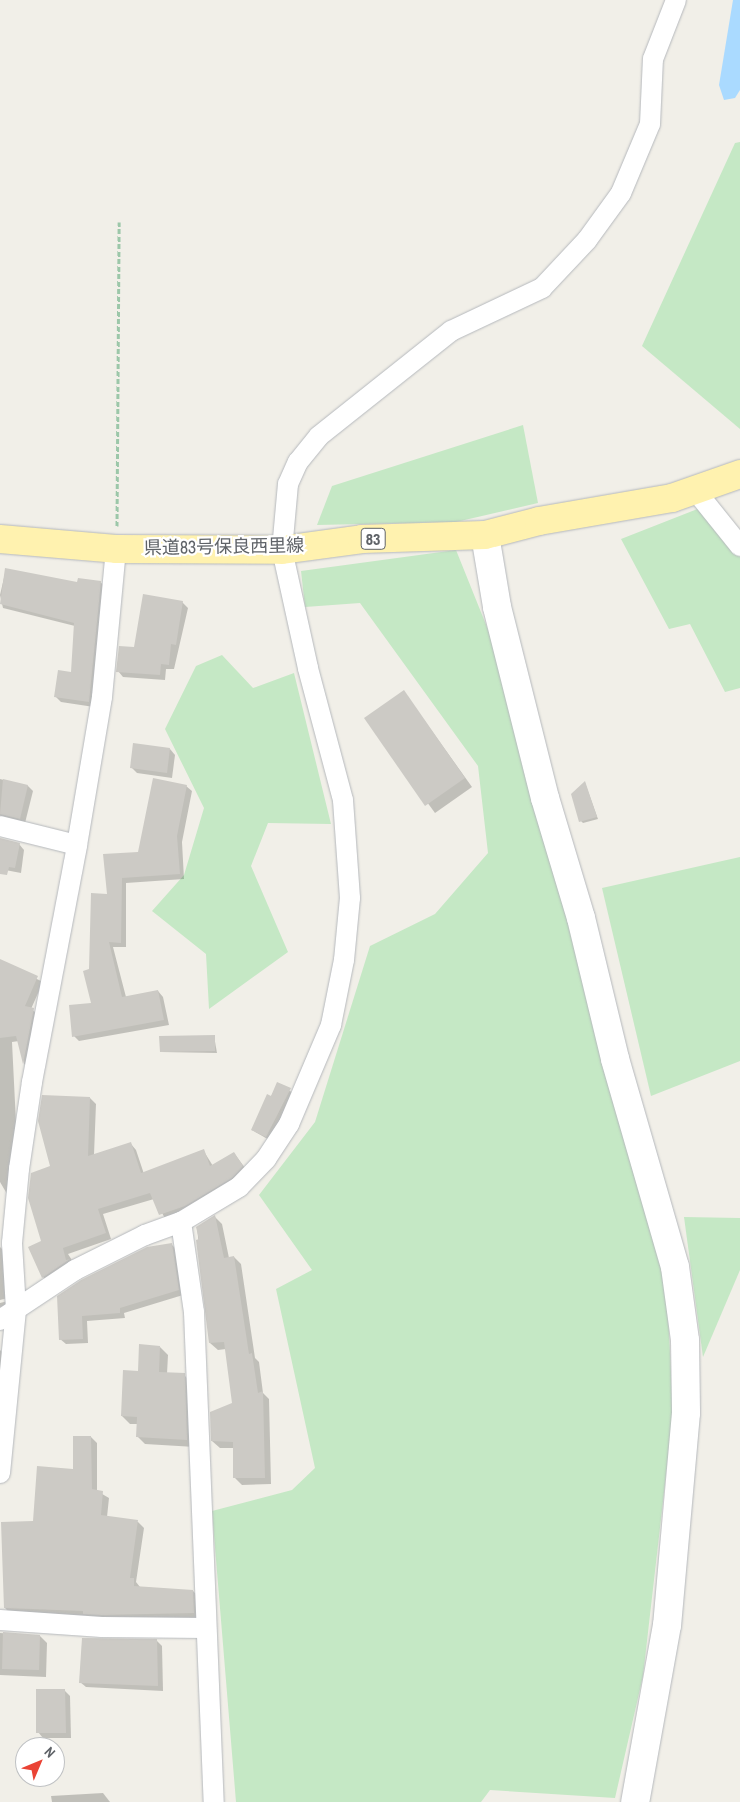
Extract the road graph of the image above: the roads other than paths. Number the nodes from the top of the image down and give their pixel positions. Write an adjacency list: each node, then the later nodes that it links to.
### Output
1 (676, 0): 8 (street)
2 (740, 474): 3 (main road, 県道83号保良西里線 / 83)
3 (695, 490): 4 (main road, 県道83号保良西里線 / 83); 6 (street)
4 (485, 536): 8 (main road, 県道83号保良西里線 / 83); 18 (street)
5 (0, 540): 7 (main road, 県道83号保良西里線 / 83)
6 (740, 546)
7 (116, 549): 8 (main road, 県道83号保良西里線 / 83); 10 (street)
8 (282, 550): 11 (street)
9 (0, 826): 10 (street)
10 (77, 845): 12 (street)
11 (181, 1222): 12 (street); 16 (street)
12 (16, 1309): 13 (street); 14 (street)
13 (0, 1320)
14 (0, 1473)
15 (0, 1620): 16 (street)
16 (205, 1628): 17 (street)
17 (214, 1802)
18 (634, 1802)

